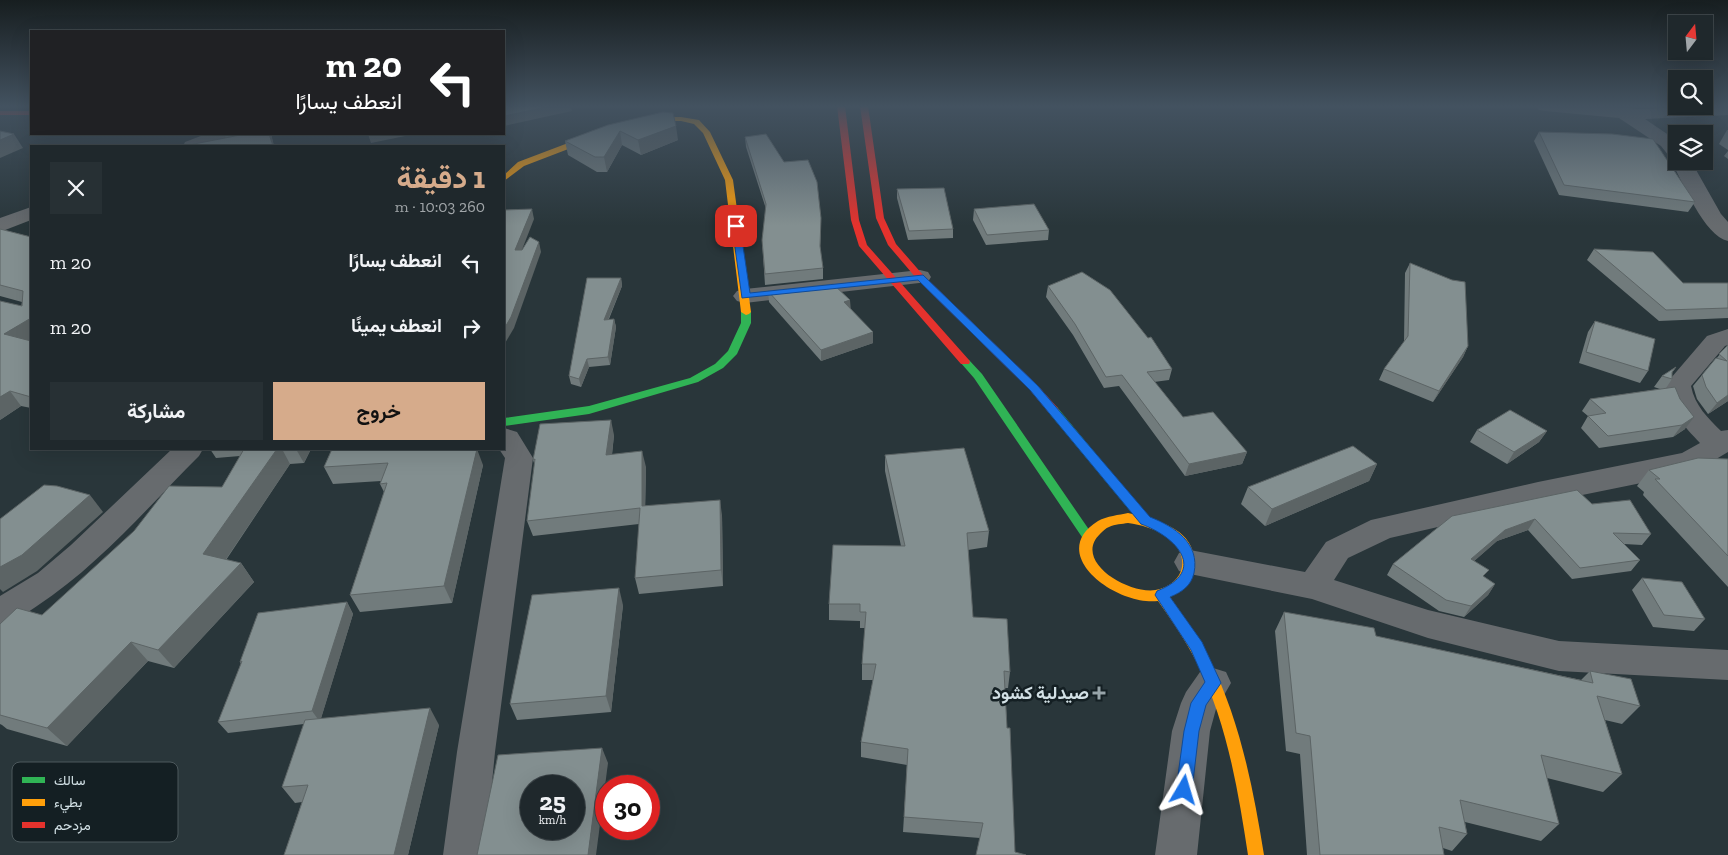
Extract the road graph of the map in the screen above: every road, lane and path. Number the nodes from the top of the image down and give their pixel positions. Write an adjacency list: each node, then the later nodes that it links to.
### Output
1 (569, 146): 6 (main road)
2 (713, 146): 12 (main road)
3 (846, 146): 11 (main road)
4 (868, 146): 10 (main road)
5 (1686, 170): 9 (street)
6 (505, 178)
7 (30, 213): 8 (street)
8 (0, 226)
9 (1728, 235)
10 (920, 277): 11 (street); 18 (main road)
11 (891, 280): 12 (street); 19 (main road)
12 (745, 296): 14 (main road)
13 (1728, 336): 16 (street)
14 (505, 422)
15 (505, 438): 26 (street)
16 (1723, 442): 21 (street)
17 (188, 450): 23 (street)
18 (1146, 521): 19 (main road); 20 (main road)
19 (1088, 537): 22 (main road)
20 (1190, 562): 21 (street); 22 (main road)
21 (1313, 586): 24 (street)
22 (1162, 595): 25 (main road)
23 (0, 613)
24 (1728, 665)
25 (1213, 683): 27 (street); 28 (main road)
26 (464, 855)
27 (1176, 855)
28 (1256, 855)

